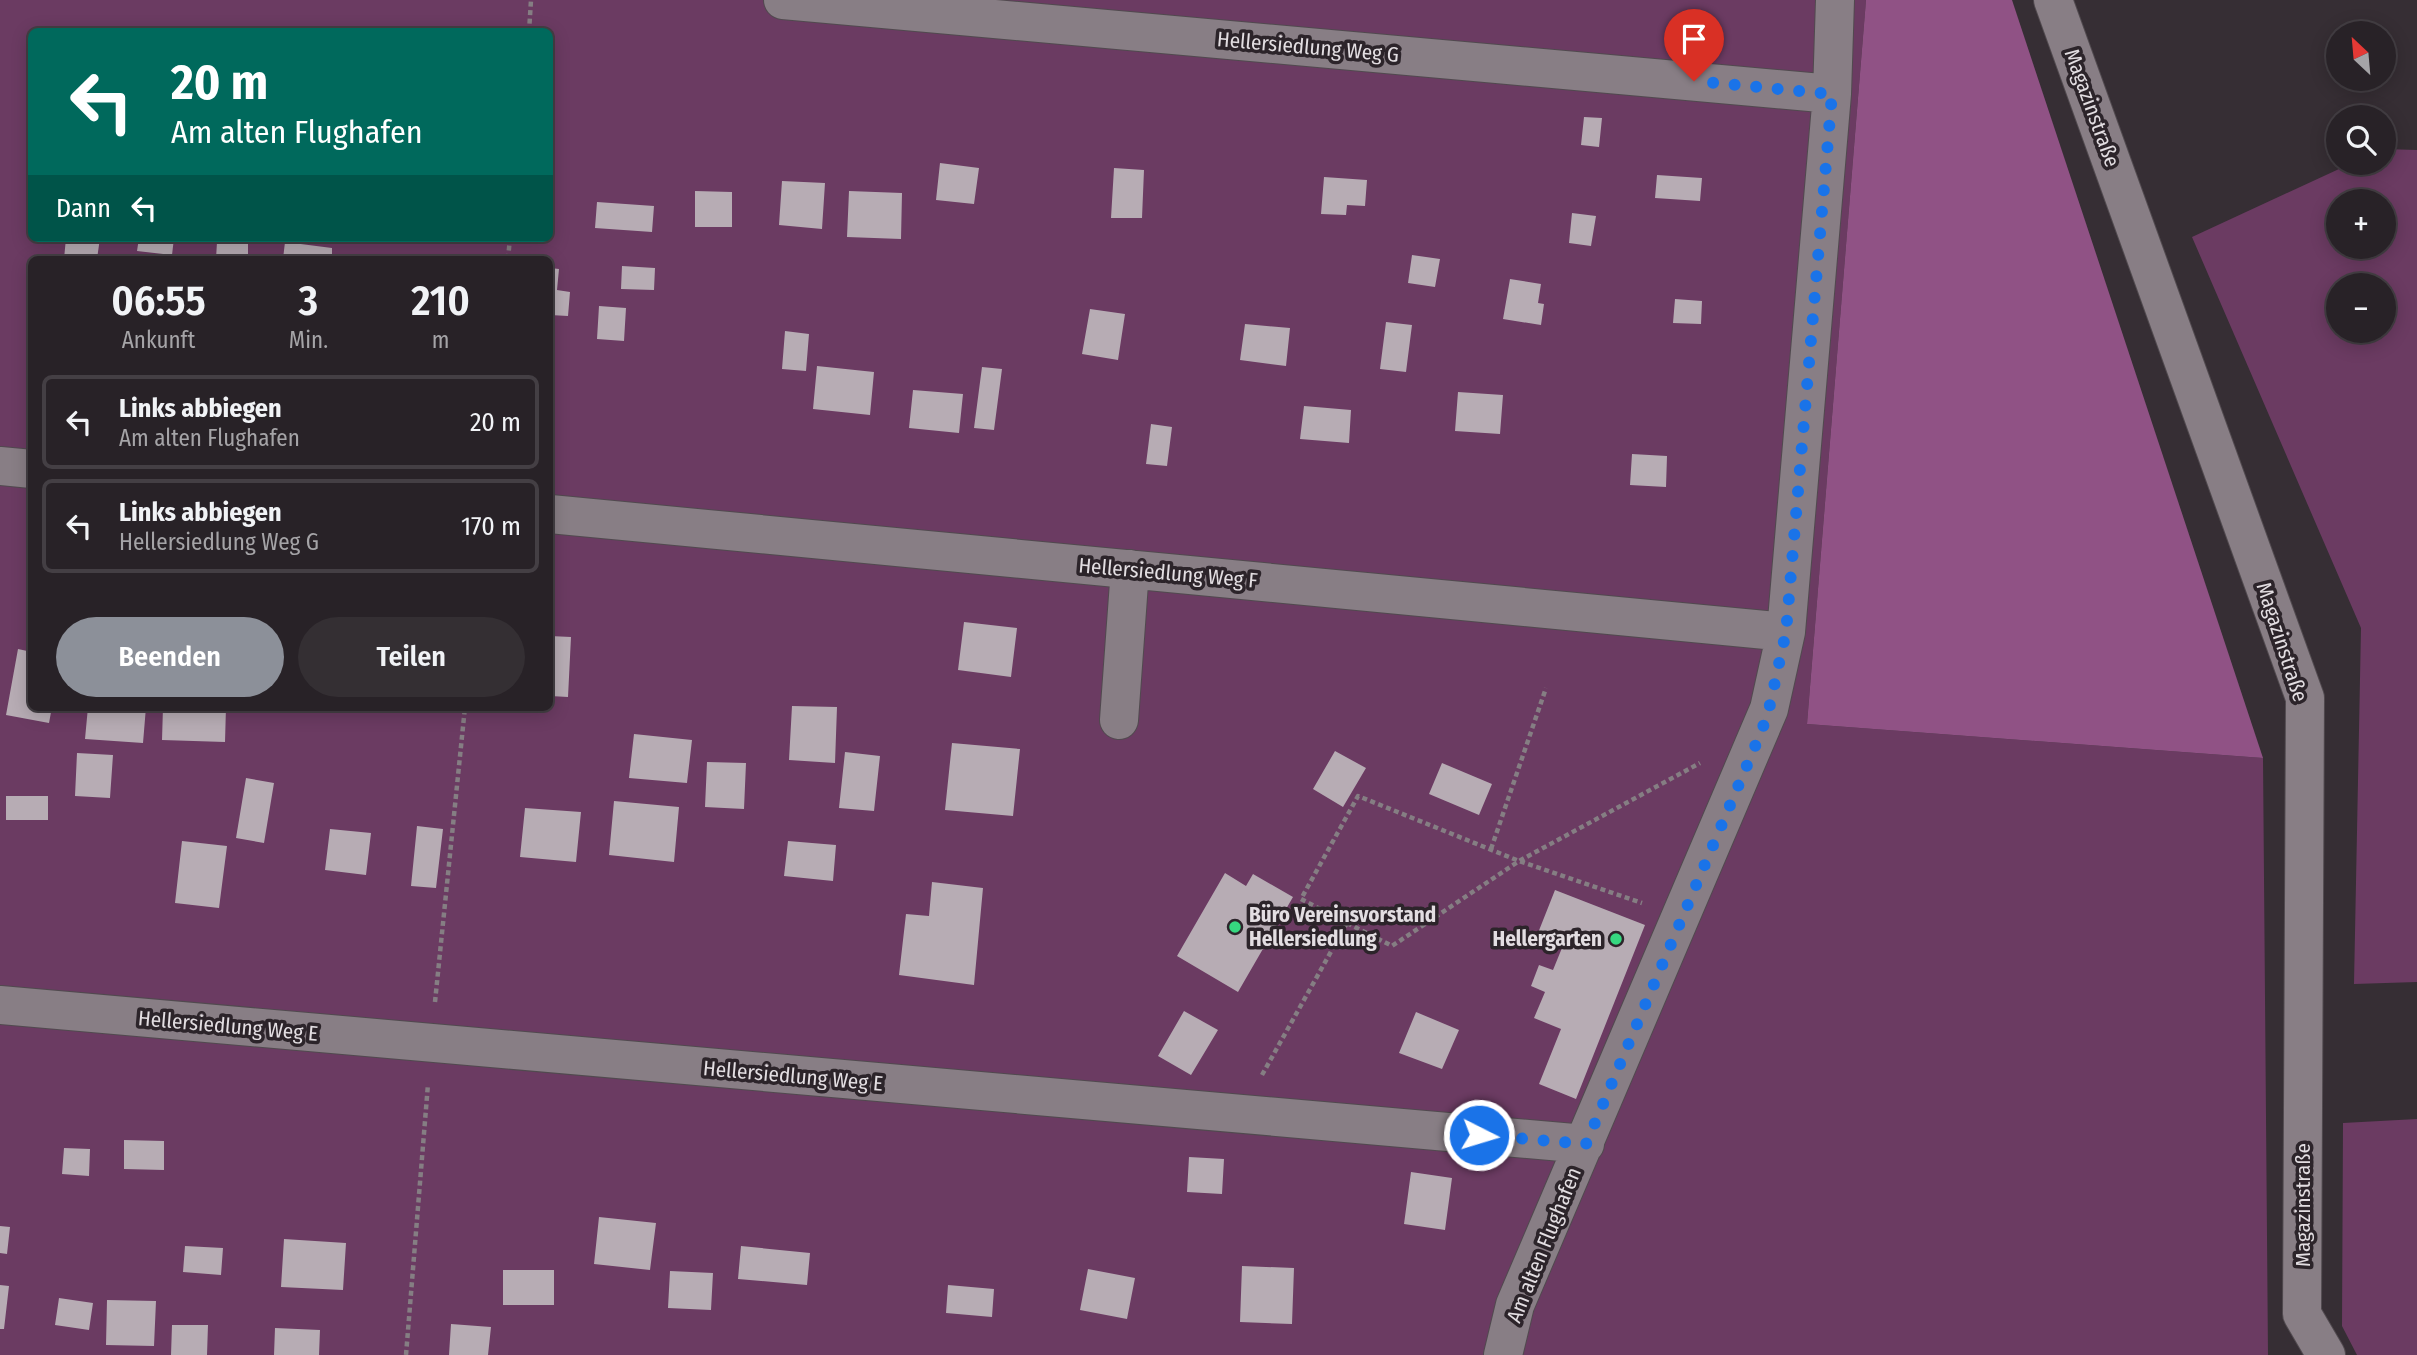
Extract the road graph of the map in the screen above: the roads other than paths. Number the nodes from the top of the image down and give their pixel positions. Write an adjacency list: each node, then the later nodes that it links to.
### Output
1 (783, 0): 4 (street, Hellersiedlung Weg G)
2 (1835, 0): 4 (street, Am alten Flughafen)
3 (2053, 0): 14 (street, Magazinstraße)
4 (1832, 94): 9 (street, Am alten Flughafen)
5 (0, 466): 6 (street)
6 (28, 468)
7 (553, 514): 8 (street, Hellersiedlung Weg F)
8 (1130, 569): 9 (street, Hellersiedlung Weg F); 10 (street)
9 (1786, 632): 12 (street, Am alten Flughafen)
10 (1119, 720)
11 (0, 1005): 12 (street, Hellersiedlung Weg E)
12 (1586, 1144): 13 (street, Am alten Flughafen)
13 (1503, 1355)
14 (2326, 1355)

